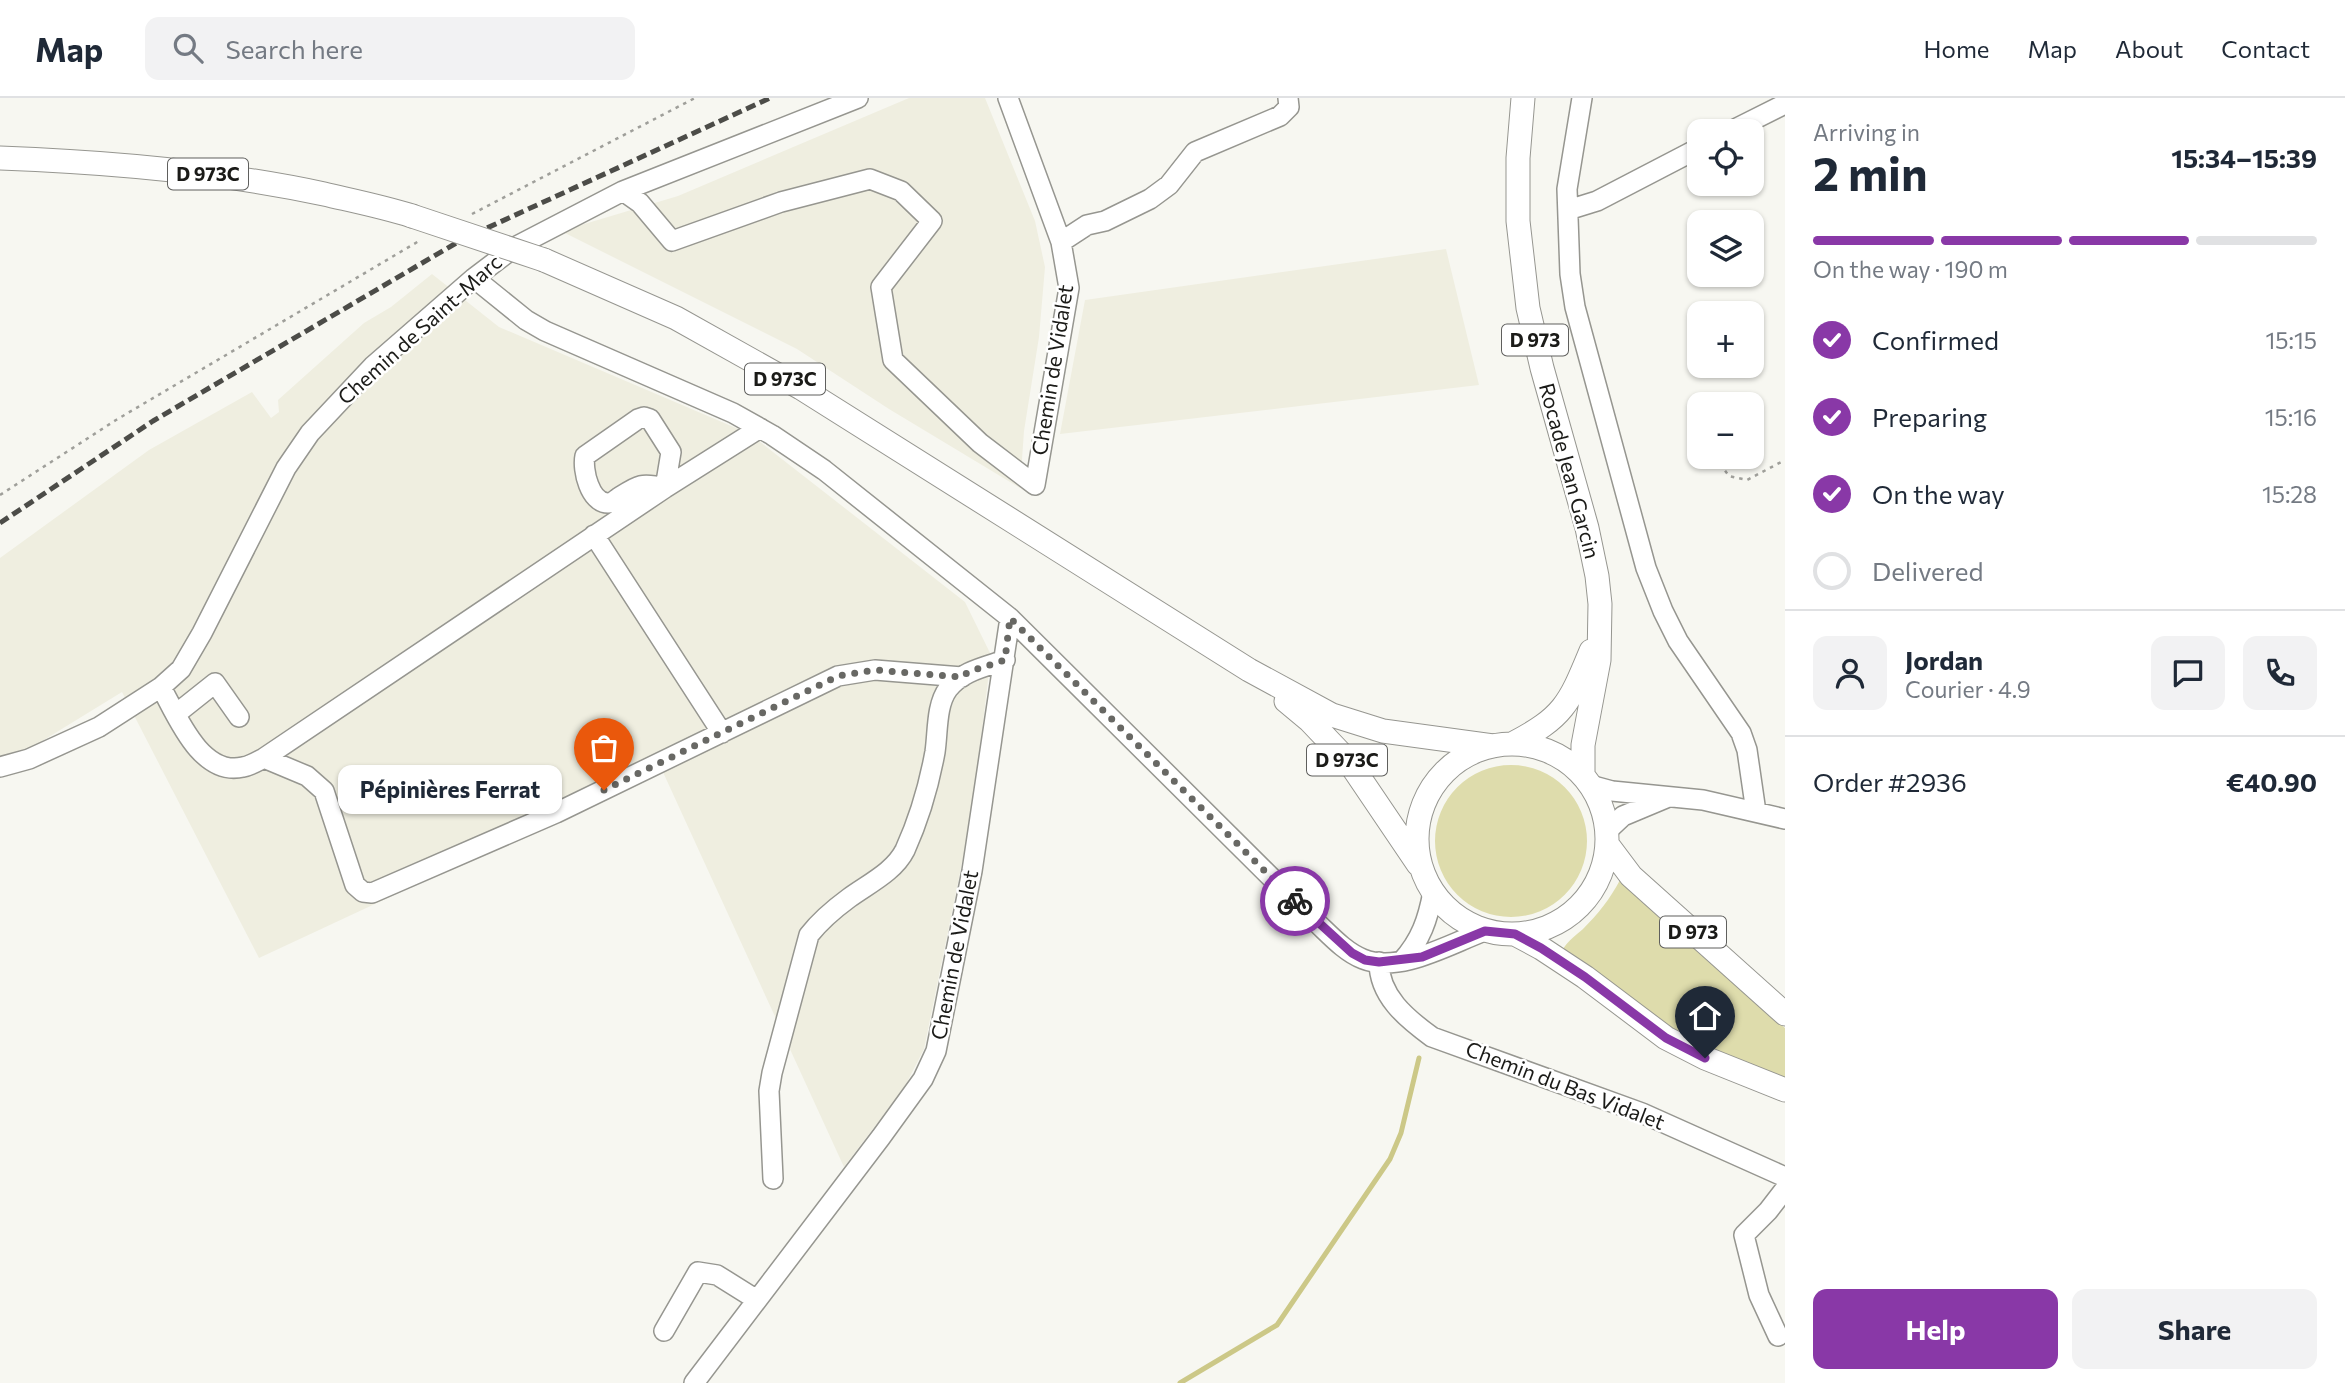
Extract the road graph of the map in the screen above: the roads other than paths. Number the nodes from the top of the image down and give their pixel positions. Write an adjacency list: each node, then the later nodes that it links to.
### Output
1 (858, 98): 10 (street, Chemin de Saint-Marc)
2 (1008, 98): 12 (street, Chemin de Vidalet)
3 (1288, 98): 12 (street)
4 (1524, 98): 18 (main road, Rocade Jean Garcin / D 973)
5 (1582, 98): 11 (street)
6 (1785, 104): 7 (street)
7 (1755, 119)
8 (1687, 154): 11 (street)
9 (0, 158): 20 (main road, D 973C, bridge)
10 (623, 191): 12 (street, Chemin de Vidalet); 13 (street, Chemin de Saint-Marc)
11 (1567, 210): 31 (street)
12 (1061, 242)
13 (474, 278): 14 (street); 22 (street, Chemin de Saint-Marc)
14 (760, 428): 15 (street); 17 (street)
15 (665, 488): 15 (street); 16 (street)
16 (594, 536): 25 (street); 27 (street)
17 (1010, 618): 19 (street, Chemin de Vidalet); 39 (street)
18 (1598, 636): 26 (main road, Rocade Jean Garcin / D 973); 29 (main road, Rocade Jean Garcin / D 973)
19 (1005, 660): 21 (street); 45 (street, Chemin de Vidalet)
20 (1249, 670): 26 (main road, D 973C); 34 (main road, D 973C)
21 (962, 677): 25 (street); 43 (street)
22 (160, 687): 23 (street); 28 (street, Chemin de Saint-Marc)
23 (176, 714): 24 (street); 27 (street)
24 (239, 717)
25 (723, 733): 27 (street)
26 (1502, 745): 29 (main road); 34 (main road)
27 (264, 758)
28 (0, 767)
29 (1587, 781): 30 (street); 33 (main road)
30 (1670, 796): 31 (street); 33 (street)
31 (1756, 812): 32 (street)
32 (1785, 819)
33 (1607, 838): 37 (main road); 40 (main road, D 973)
34 (1421, 869): 35 (main road)
35 (1433, 892): 36 (main road); 38 (street)
36 (1485, 931): 37 (main road); 38 (street)
37 (1515, 934): 41 (main road)
38 (1402, 961): 39 (street)
39 (1379, 962): 42 (street, Chemin du Bas Vidalet)
40 (1785, 1014)
41 (1785, 1090)
42 (1785, 1177)
43 (773, 1179)
44 (1785, 1189): 47 (street)
45 (757, 1300): 46 (street); 48 (street, Chemin de Vidalet)
46 (664, 1331)
47 (1778, 1336)
48 (694, 1383)

